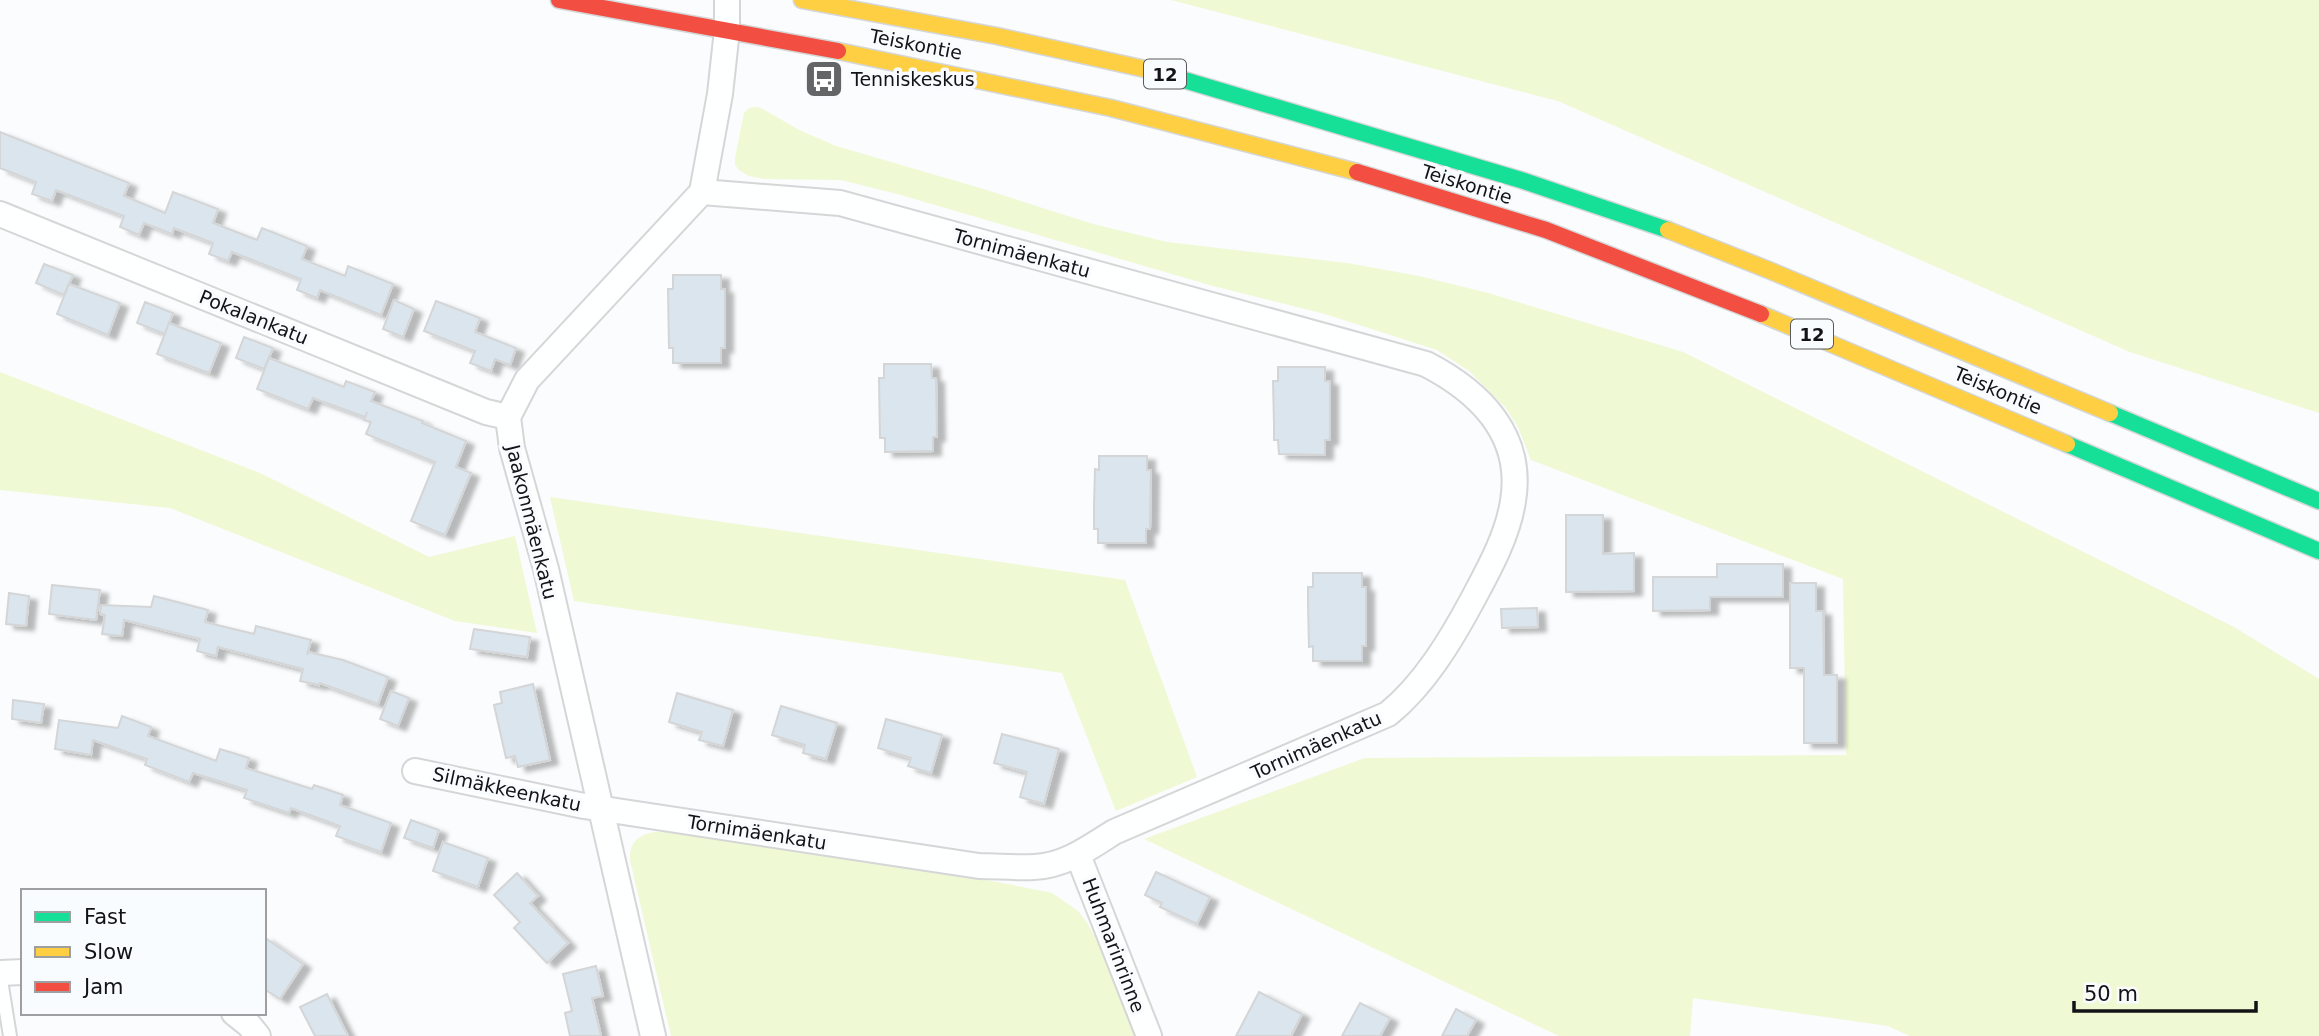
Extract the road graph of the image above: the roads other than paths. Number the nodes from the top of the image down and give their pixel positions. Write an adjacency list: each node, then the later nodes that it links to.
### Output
1 (559, 0): 4 (highway, Teiskontie / 12)
2 (727, 0): 4 (street)
3 (802, 0): 8 (highway, Teiskontie / 12)
4 (727, 30): 5 (street); 9 (highway, Teiskontie / 12)
5 (702, 192): 7 (street, Jaakonmäenkatu); 12 (street, Tornimäenkatu)
6 (0, 214): 7 (street, Pokalankatu)
7 (508, 417): 11 (street, Jaakonmäenkatu)
8 (2319, 501)
9 (2319, 551)
10 (415, 771): 11 (street, Silmäkkeenkatu)
11 (600, 808): 12 (street, Tornimäenkatu); 18 (street, Jaakonmäenkatu)
12 (1079, 855): 19 (street, Huhmarinrinne)
13 (21, 972): 14 (street)
14 (0, 974): 16 (lane)
15 (236, 1015): 17 (street)
16 (10, 1036)
17 (258, 1036)
18 (653, 1036)
19 (1149, 1036)

